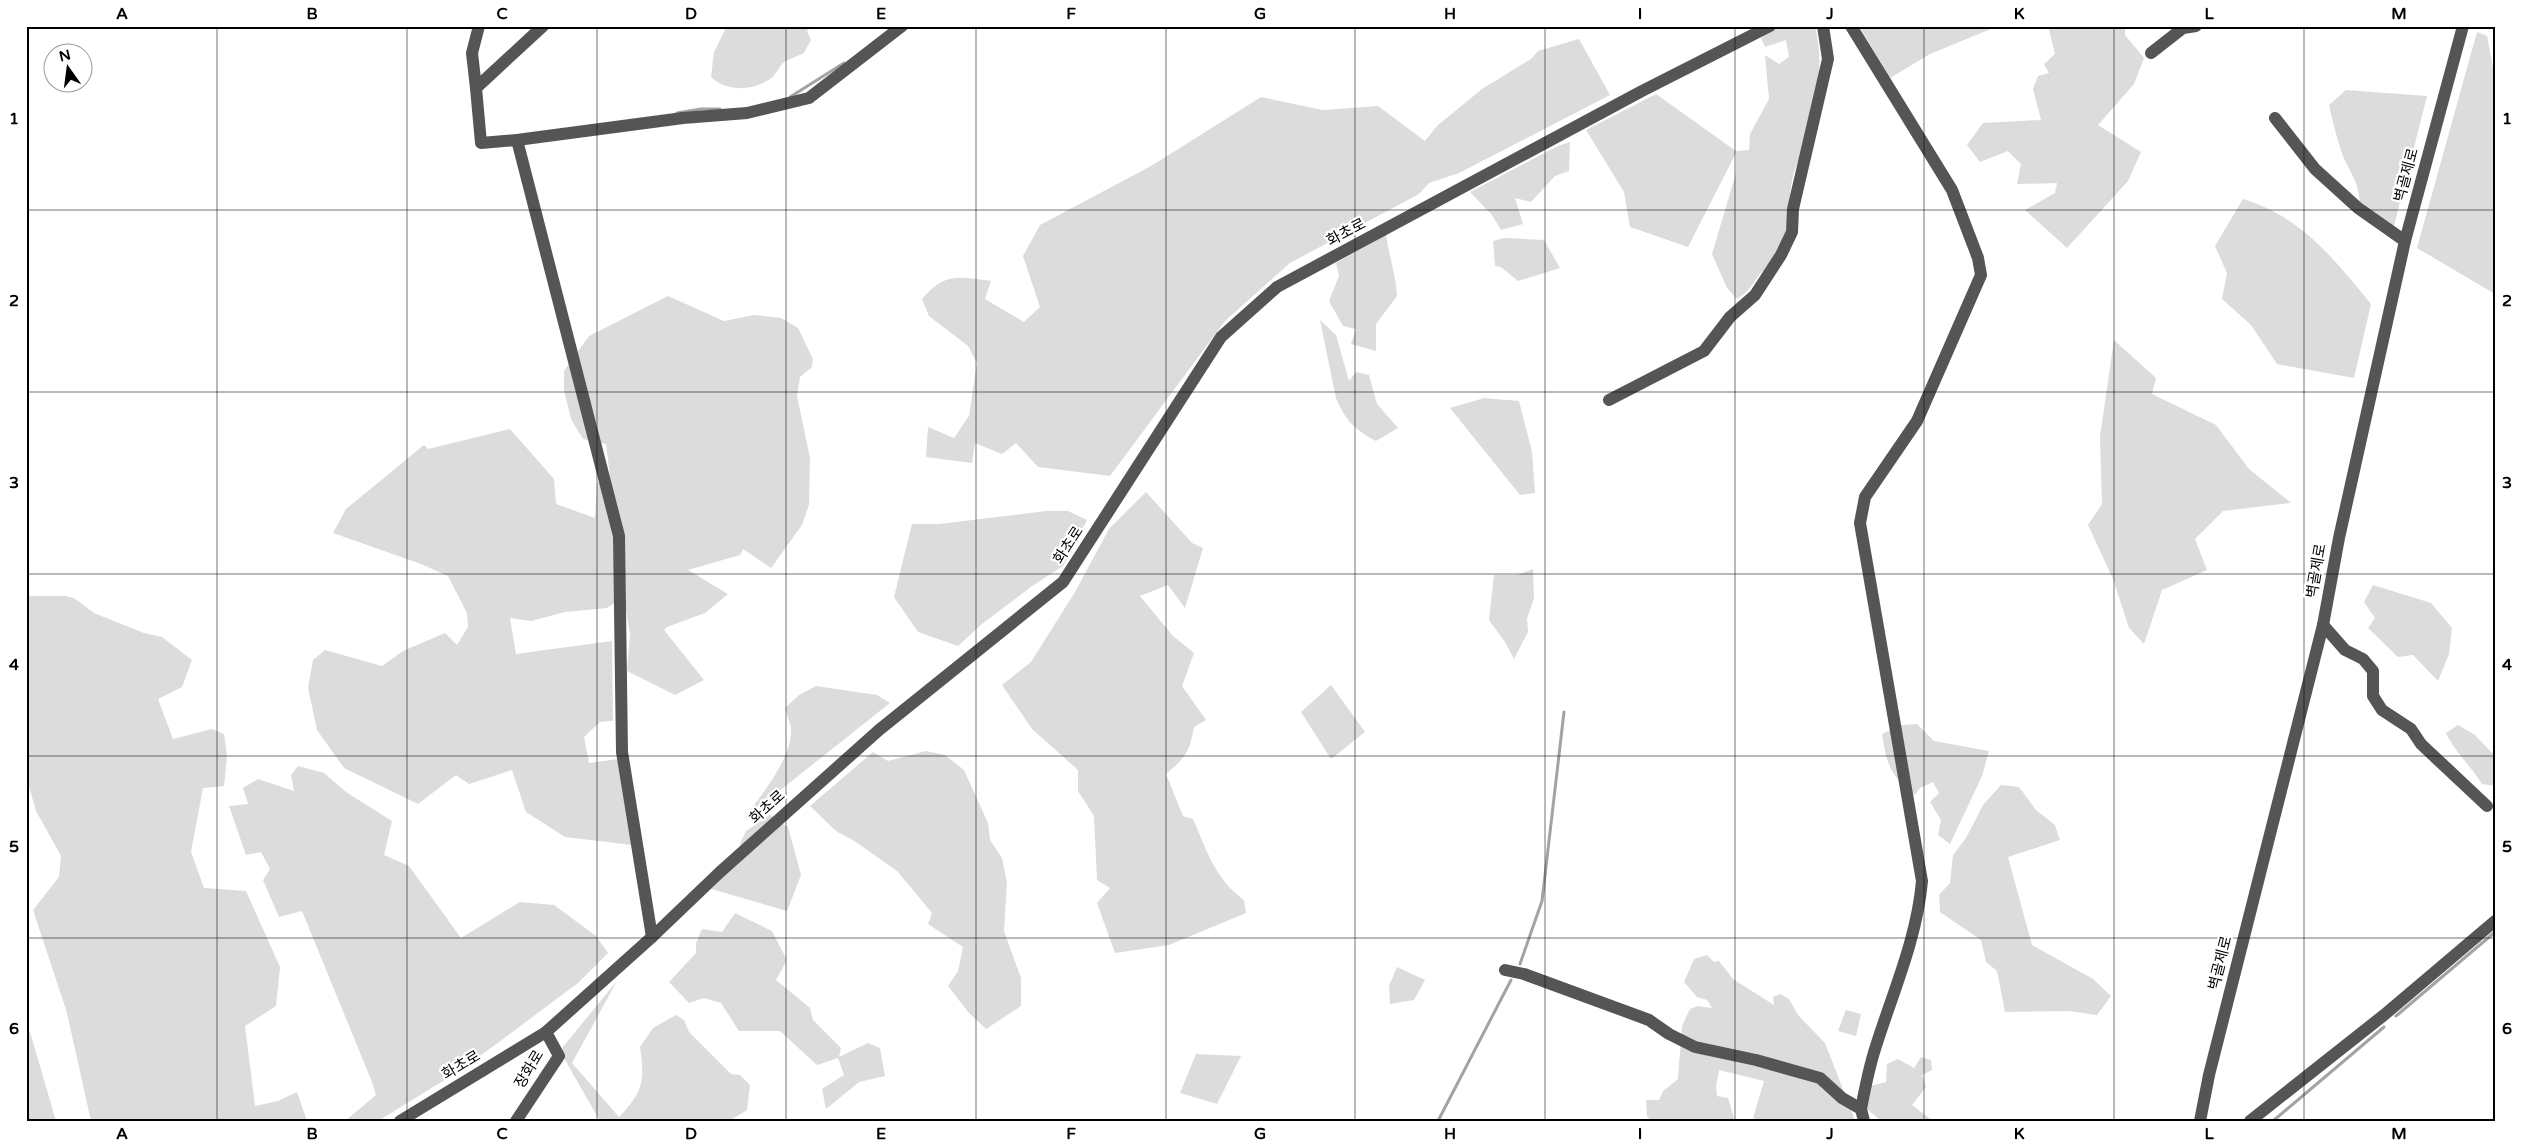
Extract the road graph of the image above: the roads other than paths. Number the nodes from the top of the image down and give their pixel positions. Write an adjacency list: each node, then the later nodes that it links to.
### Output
1 (479, 26): 10 (street)
2 (543, 26): 10 (street)
3 (902, 26): 12 (street)
4 (1770, 26): 18 (street, 화초로)
5 (1823, 26): 14 (street)
6 (1850, 26): 21 (street)
7 (2196, 26): 9 (street)
8 (2463, 26): 13 (street, 벽골제로)
9 (2151, 53)
10 (476, 88): 12 (street)
11 (2275, 118): 13 (street)
12 (518, 140): 18 (street)
13 (2405, 241): 15 (street, 벽골제로)
14 (1609, 400)
15 (2323, 625): 16 (street); 24 (street, 벽골제로)
16 (2486, 806)
17 (2495, 921): 25 (street)
18 (652, 937): 20 (street, 화초로)
19 (1505, 970): 21 (street)
20 (546, 1032): 22 (street, 화초로); 23 (street, 장화로)
21 (1862, 1115)
22 (400, 1121)
23 (516, 1121)
24 (2200, 1121)
25 (2250, 1121)

